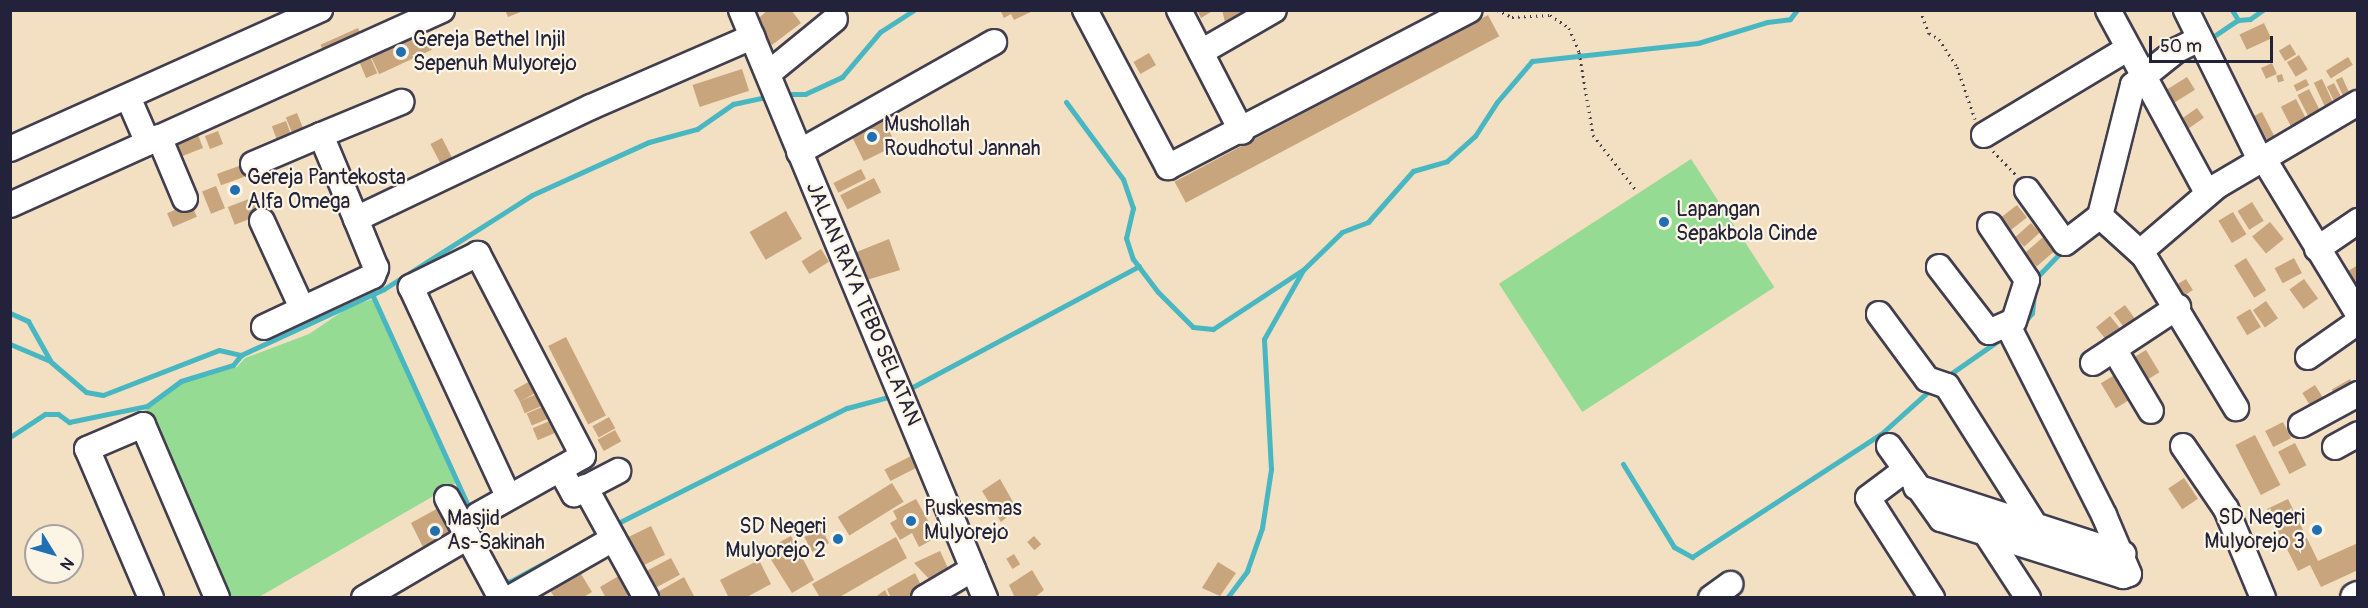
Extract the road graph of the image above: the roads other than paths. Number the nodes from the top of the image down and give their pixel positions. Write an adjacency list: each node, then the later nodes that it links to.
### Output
1 (320, 10): 19 (street)
2 (442, 10): 25 (street)
3 (741, 10): 12 (street, JALAN RAYA TEBO SELATAN)
4 (1084, 10): 22 (street)
5 (1179, 10): 16 (street)
6 (1274, 10): 16 (street)
7 (1470, 10): 10 (street)
8 (2108, 10): 15 (street)
9 (2186, 10): 14 (street)
10 (1442, 17): 22 (street)
11 (835, 18): 18 (street)
12 (752, 37): 18 (street, JALAN RAYA TEBO SELATAN); 35 (street)
13 (994, 42): 27 (street)
14 (2202, 42): 17 (street); 28 (street)
15 (2127, 49): 17 (street); 24 (street)
16 (1201, 52): 22 (street)
17 (2143, 78): 31 (street); 34 (street)
18 (771, 79): 27 (street, JALAN RAYA TEBO SELATAN)
19 (128, 97): 25 (street); 26 (street)
20 (400, 102): 23 (street)
21 (2358, 103): 28 (street)
22 (1242, 132)
23 (321, 135): 29 (street); 35 (street)
24 (1984, 135)
25 (153, 140): 32 (street); 33 (street)
26 (10, 149)
27 (799, 152): 71 (street, JALAN RAYA TEBO SELATAN)
28 (2260, 157): 31 (street); 39 (street)
29 (253, 164)
30 (2027, 190): 34 (street)
31 (2208, 194): 40 (street)
32 (185, 199)
33 (10, 205)
34 (2102, 218): 40 (street)
35 (356, 219): 43 (street)
36 (262, 221): 43 (street)
37 (2358, 221): 39 (street)
38 (1990, 225): 47 (street)
39 (2317, 249): 45 (street)
40 (2140, 252): 42 (street)
41 (1940, 267): 47 (street)
42 (2178, 307): 49 (street); 53 (street)
43 (302, 308): 48 (street)
44 (1879, 314): 69 (street)
45 (2358, 314)
46 (2358, 322): 50 (street)
47 (2008, 326): 69 (street)
48 (264, 327)
49 (2114, 349): 51 (street); 54 (street)
50 (2308, 357)
51 (2093, 363)
52 (2358, 394): 55 (street)
53 (2236, 408)
54 (2151, 411)
55 (2301, 426)
56 (2358, 434): 59 (street)
57 (1889, 446): 63 (street)
58 (2183, 446): 84 (street)
59 (2335, 447)
60 (583, 456): 61 (street); 64 (street); 65 (street)
61 (560, 469): 64 (street); 65 (street)
62 (618, 471): 64 (street)
63 (1907, 481): 67 (street); 82 (street)
64 (585, 488): 70 (street)
65 (508, 496): 68 (street)
66 (447, 498): 68 (street)
67 (1982, 524): 69 (street); 83 (street)
68 (473, 526): 75 (street); 76 (street)
69 (2046, 537)
70 (608, 541): 77 (street); 78 (street)
71 (973, 569): 79 (street); 80 (street, JALAN RAYA TEBO SELATAN)
72 (1730, 584): 81 (street)
73 (151, 597): 74 (street)
74 (217, 597)
75 (364, 597)
76 (501, 597)
77 (510, 597)
78 (646, 597)
79 (924, 597)
80 (985, 597)
81 (1711, 597)
82 (1932, 597)
83 (2028, 597)
84 (2263, 597)

